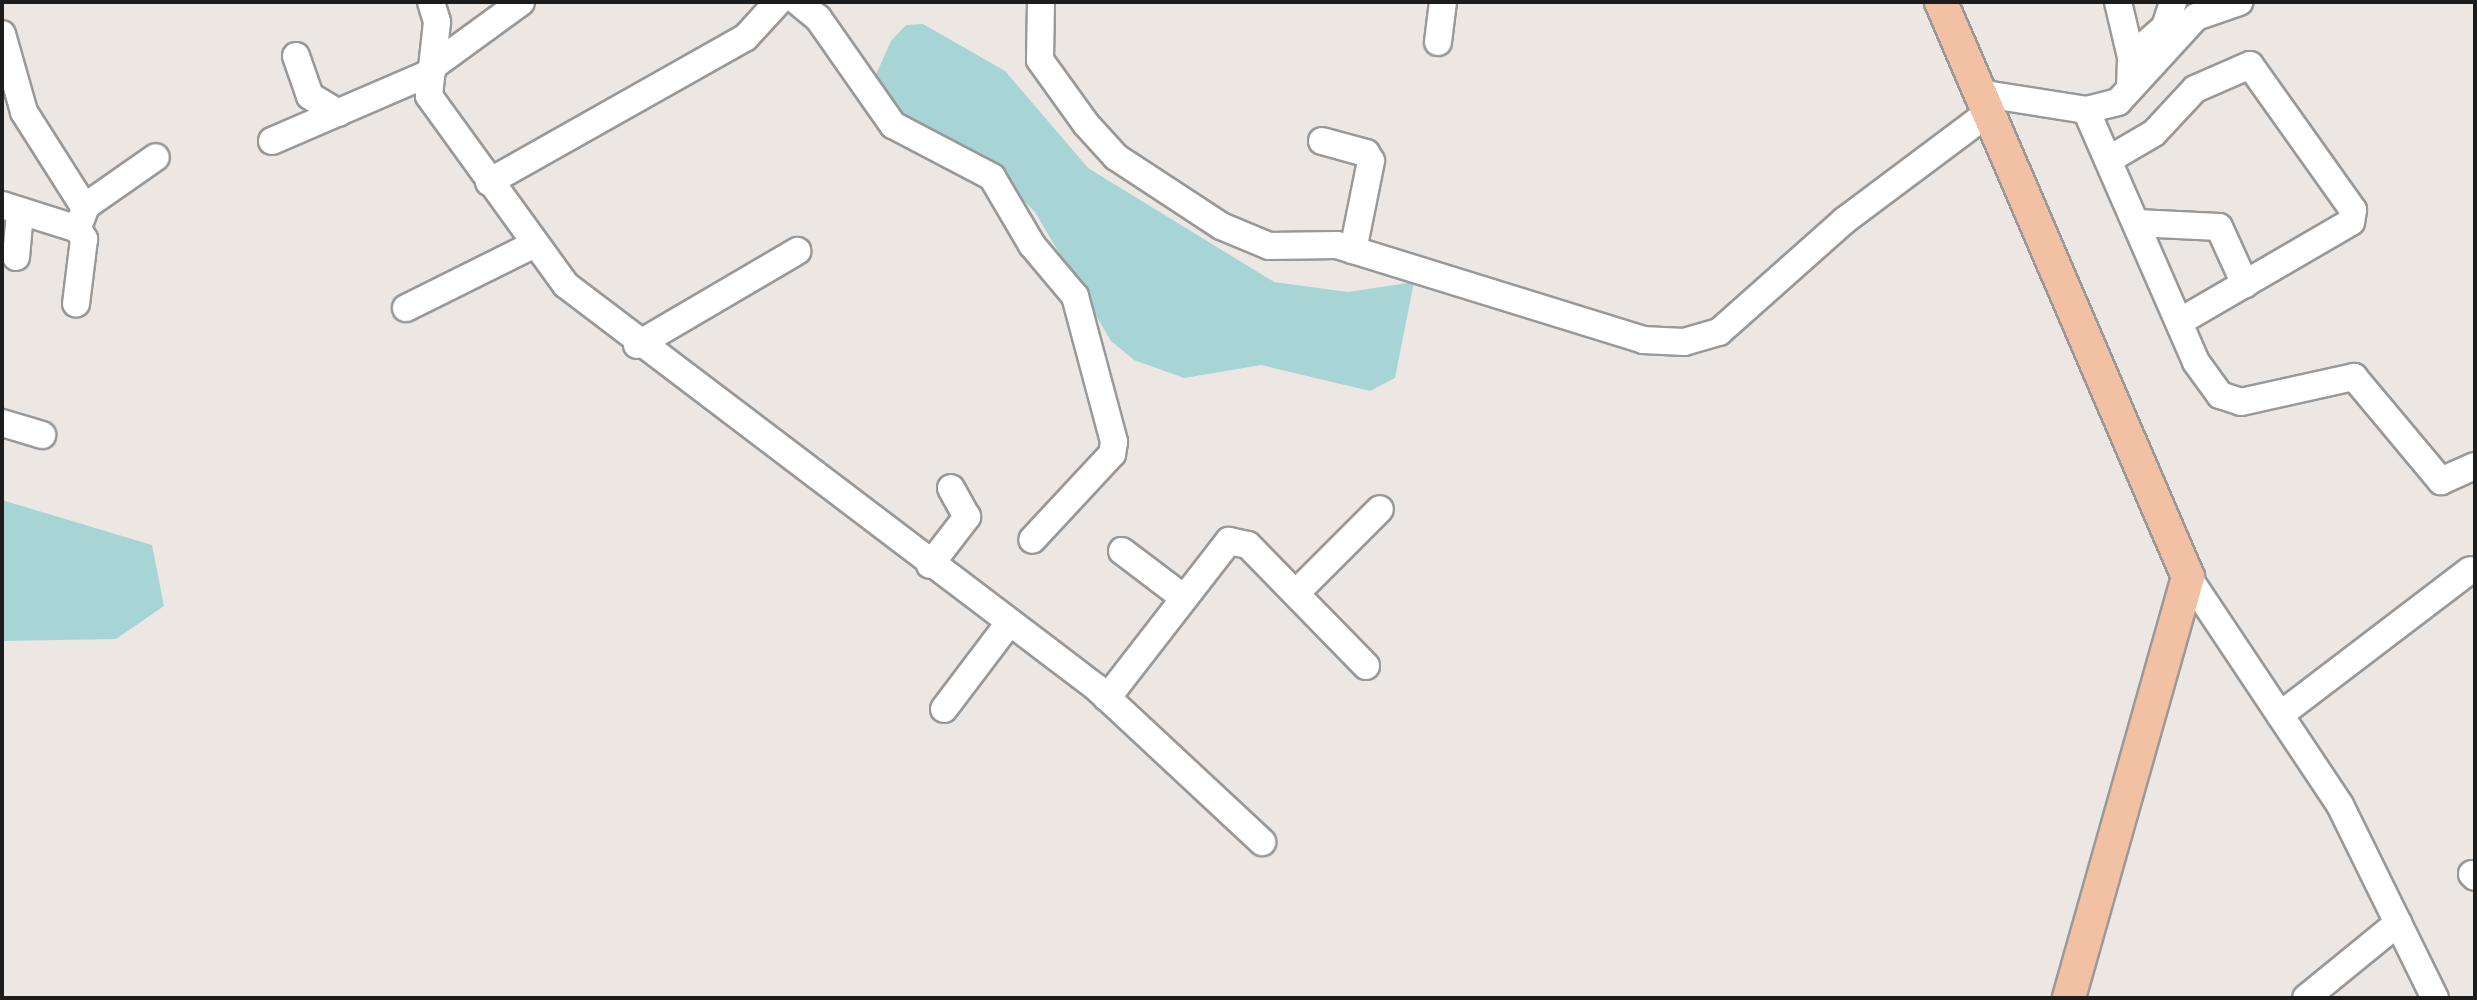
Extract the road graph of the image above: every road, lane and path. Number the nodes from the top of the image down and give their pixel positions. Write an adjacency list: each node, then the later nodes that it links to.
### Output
1 (431, 2): 15 (street)
2 (521, 2): 15 (street)
3 (778, 2): 24 (street)
4 (798, 2): 42 (street)
5 (1041, 2): 29 (street)
6 (1443, 2): 12 (street)
7 (1941, 2): 17 (main road)
8 (2118, 2): 14 (street)
9 (2173, 2): 14 (street)
10 (2239, 2): 16 (street)
11 (2, 34): 26 (street)
12 (1438, 42)
13 (296, 56): 19 (street)
14 (2131, 57): 16 (street)
15 (432, 70): 19 (street); 24 (street)
16 (2130, 88): 18 (street)
17 (1984, 103): 18 (street); 29 (street); 46 (main road)
18 (2086, 110): 23 (street)
19 (338, 113): 20 (street)
20 (272, 141)
21 (1322, 141): 29 (street)
22 (156, 157): 26 (street)
23 (2108, 160): 27 (street); 32 (street)
24 (489, 182): 28 (street)
25 (11, 209): 26 (street); 31 (street)
26 (81, 219): 33 (street)
27 (2136, 223): 32 (street); 35 (street)
28 (535, 244): 34 (street); 36 (street)
29 (1353, 250)
30 (797, 251): 36 (street)
31 (16, 257)
32 (2245, 284): 35 (street)
33 (76, 304)
34 (406, 308)
35 (2179, 322): 39 (street)
36 (637, 345): 44 (street)
37 (2, 423): 38 (street)
38 (42, 435)
39 (2475, 466)
40 (951, 488): 44 (street)
41 (1380, 509): 47 (street)
42 (1032, 540)
43 (1122, 551): 48 (street)
44 (930, 565): 49 (street)
45 (2470, 570): 53 (street)
46 (2188, 577): 53 (street); 56 (main road)
47 (1297, 592): 48 (street); 50 (street)
48 (1184, 598): 51 (street)
49 (1009, 623): 51 (street); 52 (street)
50 (1366, 666)
51 (1107, 698): 54 (street)
52 (944, 709)
53 (2280, 715): 55 (street)
54 (1262, 842)
55 (2398, 923): 57 (street); 58 (street)
56 (2069, 998)
57 (2306, 998)
58 (2435, 998)

